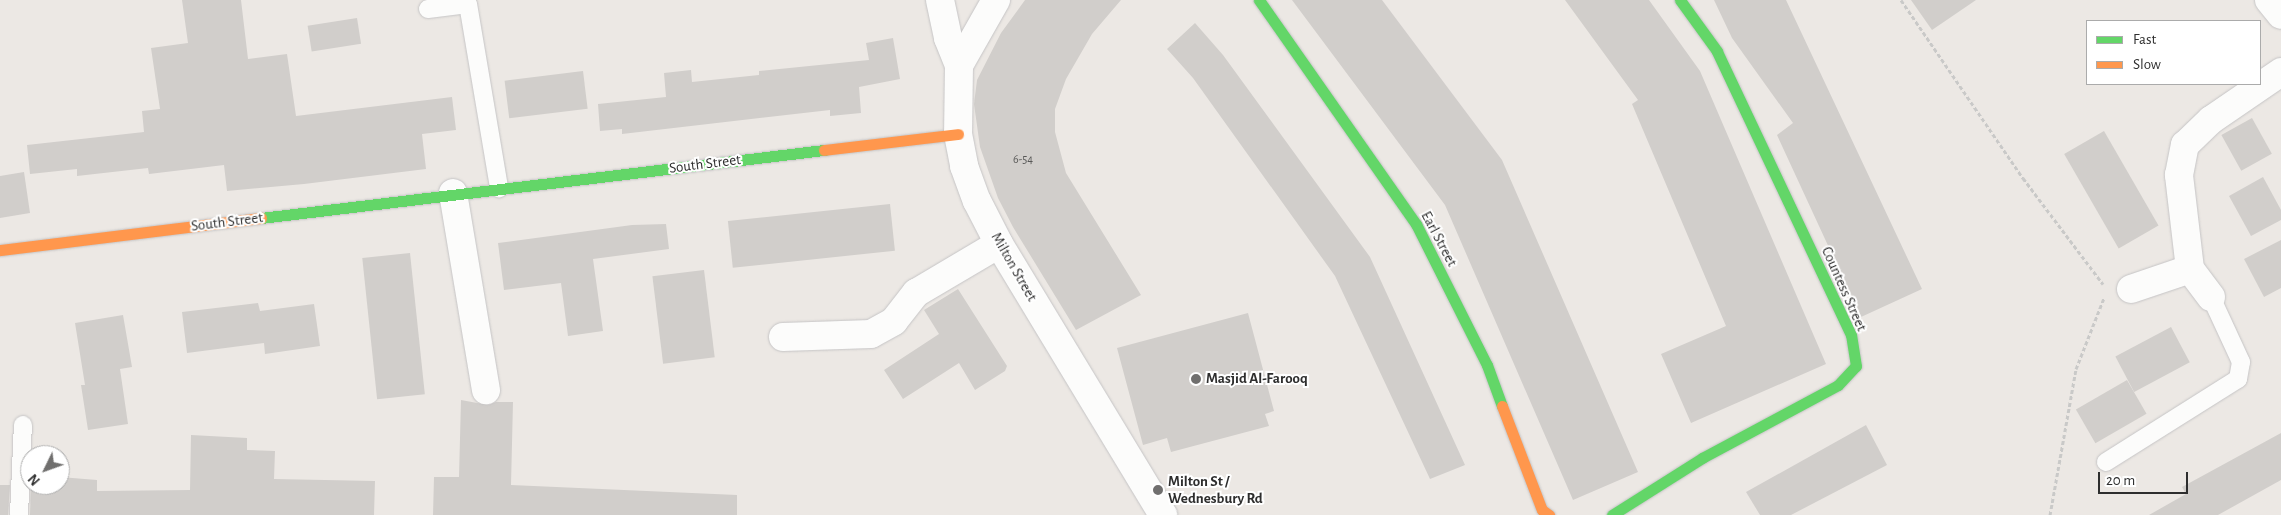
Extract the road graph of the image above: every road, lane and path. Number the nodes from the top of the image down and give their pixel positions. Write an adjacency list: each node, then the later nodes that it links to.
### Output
1 (940, 0): 9 (street)
2 (996, 0): 9 (street, Milton Street)
3 (1259, 0): 25 (street, Earl Street)
4 (1680, 0): 26 (street, Countess Street)
5 (1902, 0): 27 (path)
6 (2269, 0): 8 (street)
7 (428, 9): 12 (lane)
8 (2281, 15)
9 (959, 65): 11 (street, Milton Street)
10 (2281, 72): 16 (street)
11 (958, 134): 12 (street, South Street); 14 (street, Milton Street)
12 (499, 188): 13 (street, South Street)
13 (453, 193): 15 (street, South Street); 20 (street)
14 (999, 244): 19 (street); 24 (street, Milton Street)
15 (0, 250)
16 (2190, 270): 17 (street); 18 (street)
17 (2131, 289)
18 (2211, 297): 22 (lane)
19 (783, 337)
20 (486, 390)
21 (23, 424): 23 (lane)
22 (2106, 462)
23 (19, 515)
24 (1163, 515)
25 (1549, 515)
26 (1612, 515)
27 (2050, 515)

